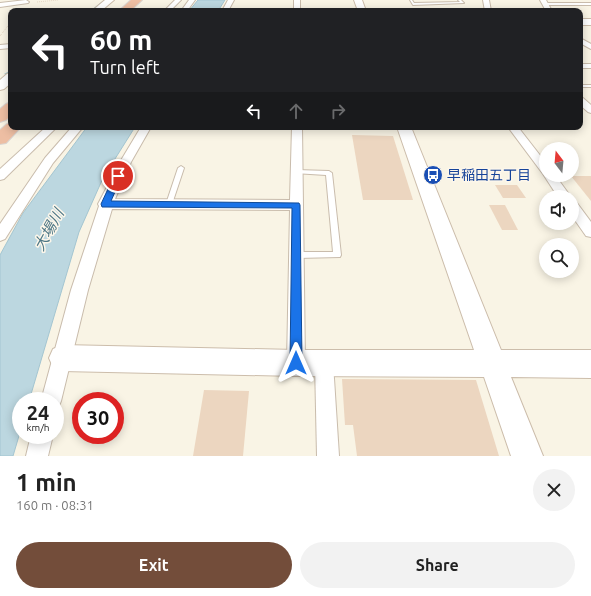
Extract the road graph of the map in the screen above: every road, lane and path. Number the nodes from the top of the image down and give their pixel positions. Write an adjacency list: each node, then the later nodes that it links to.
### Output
1 (58, 0): 7 (path)
2 (110, 0): 11 (street)
3 (137, 0): 12 (highway)
4 (178, 0): 13 (street)
5 (410, 0): 6 (lane)
6 (459, 0)
7 (29, 2): 10 (street)
8 (544, 2): 9 (lane)
9 (591, 4)
10 (0, 5)
11 (100, 8)
12 (128, 8)
13 (171, 8)
14 (8, 26): 15 (path)
15 (0, 37)
16 (8, 79): 17 (street)
17 (0, 86)
18 (583, 103): 20 (street)
19 (8, 109): 21 (highway)
20 (591, 111)
21 (0, 116)
22 (9, 130): 29 (highway)
23 (49, 130): 33 (street)
24 (75, 130): 41 (street)
25 (144, 130): 34 (street)
26 (297, 130): 32 (street)
27 (405, 130): 46 (street)
28 (515, 130): 30 (street)
29 (0, 138)
30 (539, 162)
31 (181, 168): 35 (lane)
32 (296, 172): 36 (street); 42 (lane)
33 (0, 176)
34 (105, 204): 35 (street); 43 (street)
35 (169, 204): 36 (street)
36 (296, 205): 42 (street)
37 (579, 209): 38 (street)
38 (591, 211)
39 (579, 215): 40 (street)
40 (591, 232)
41 (0, 234)
42 (297, 255): 44 (street)
43 (62, 358): 44 (street); 48 (street)
44 (296, 363): 45 (street)
45 (324, 363): 46 (street); 51 (street)
46 (492, 363): 47 (street); 52 (street)
47 (591, 364)
48 (53, 392)
49 (40, 444): 50 (street)
50 (37, 456)
51 (328, 456)
52 (527, 456)

